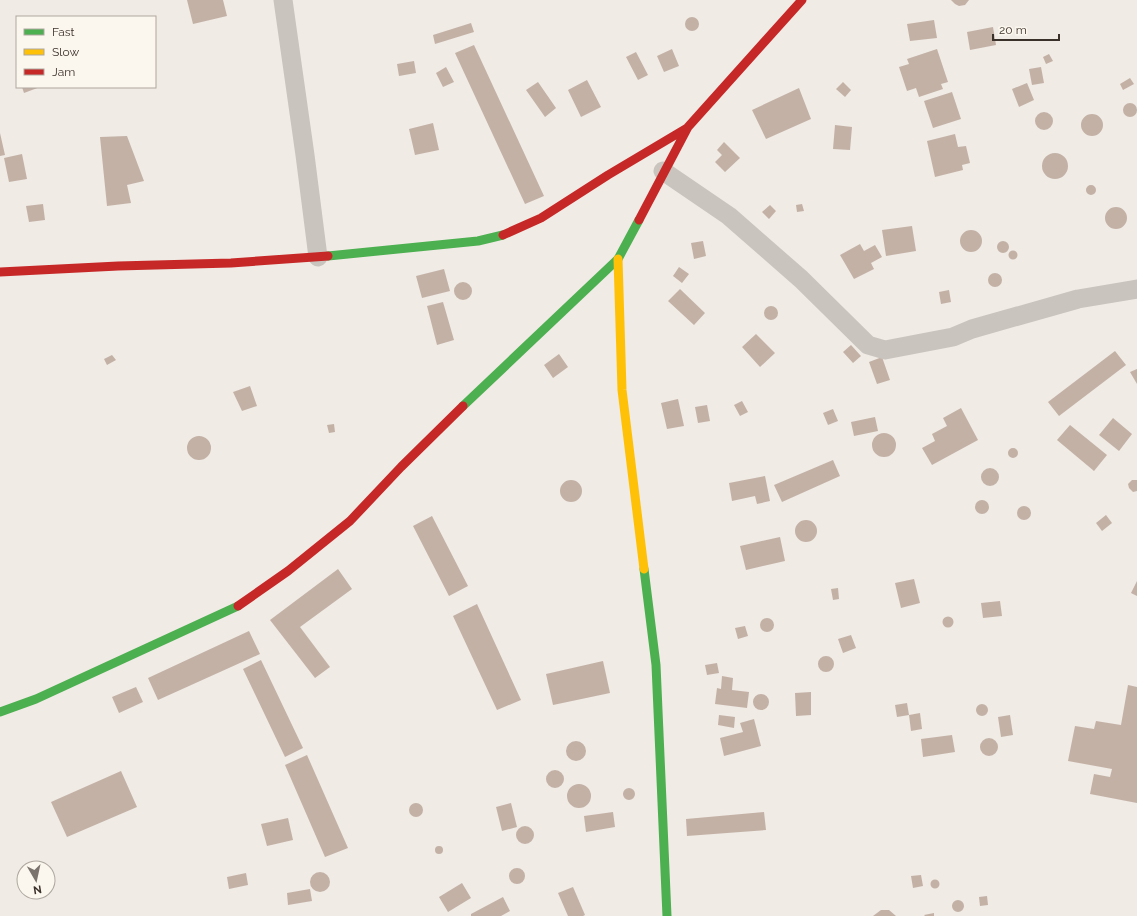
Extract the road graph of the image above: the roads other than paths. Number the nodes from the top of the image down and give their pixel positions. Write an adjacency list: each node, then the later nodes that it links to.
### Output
1 (282, 0): 5 (street)
2 (802, 0): 3 (street)
3 (688, 127): 4 (street); 5 (street)
4 (663, 171): 6 (street); 8 (street)
5 (318, 257): 7 (street)
6 (618, 259): 9 (street); 10 (street)
7 (0, 272)
8 (1137, 289)
9 (0, 712)
10 (667, 916)

